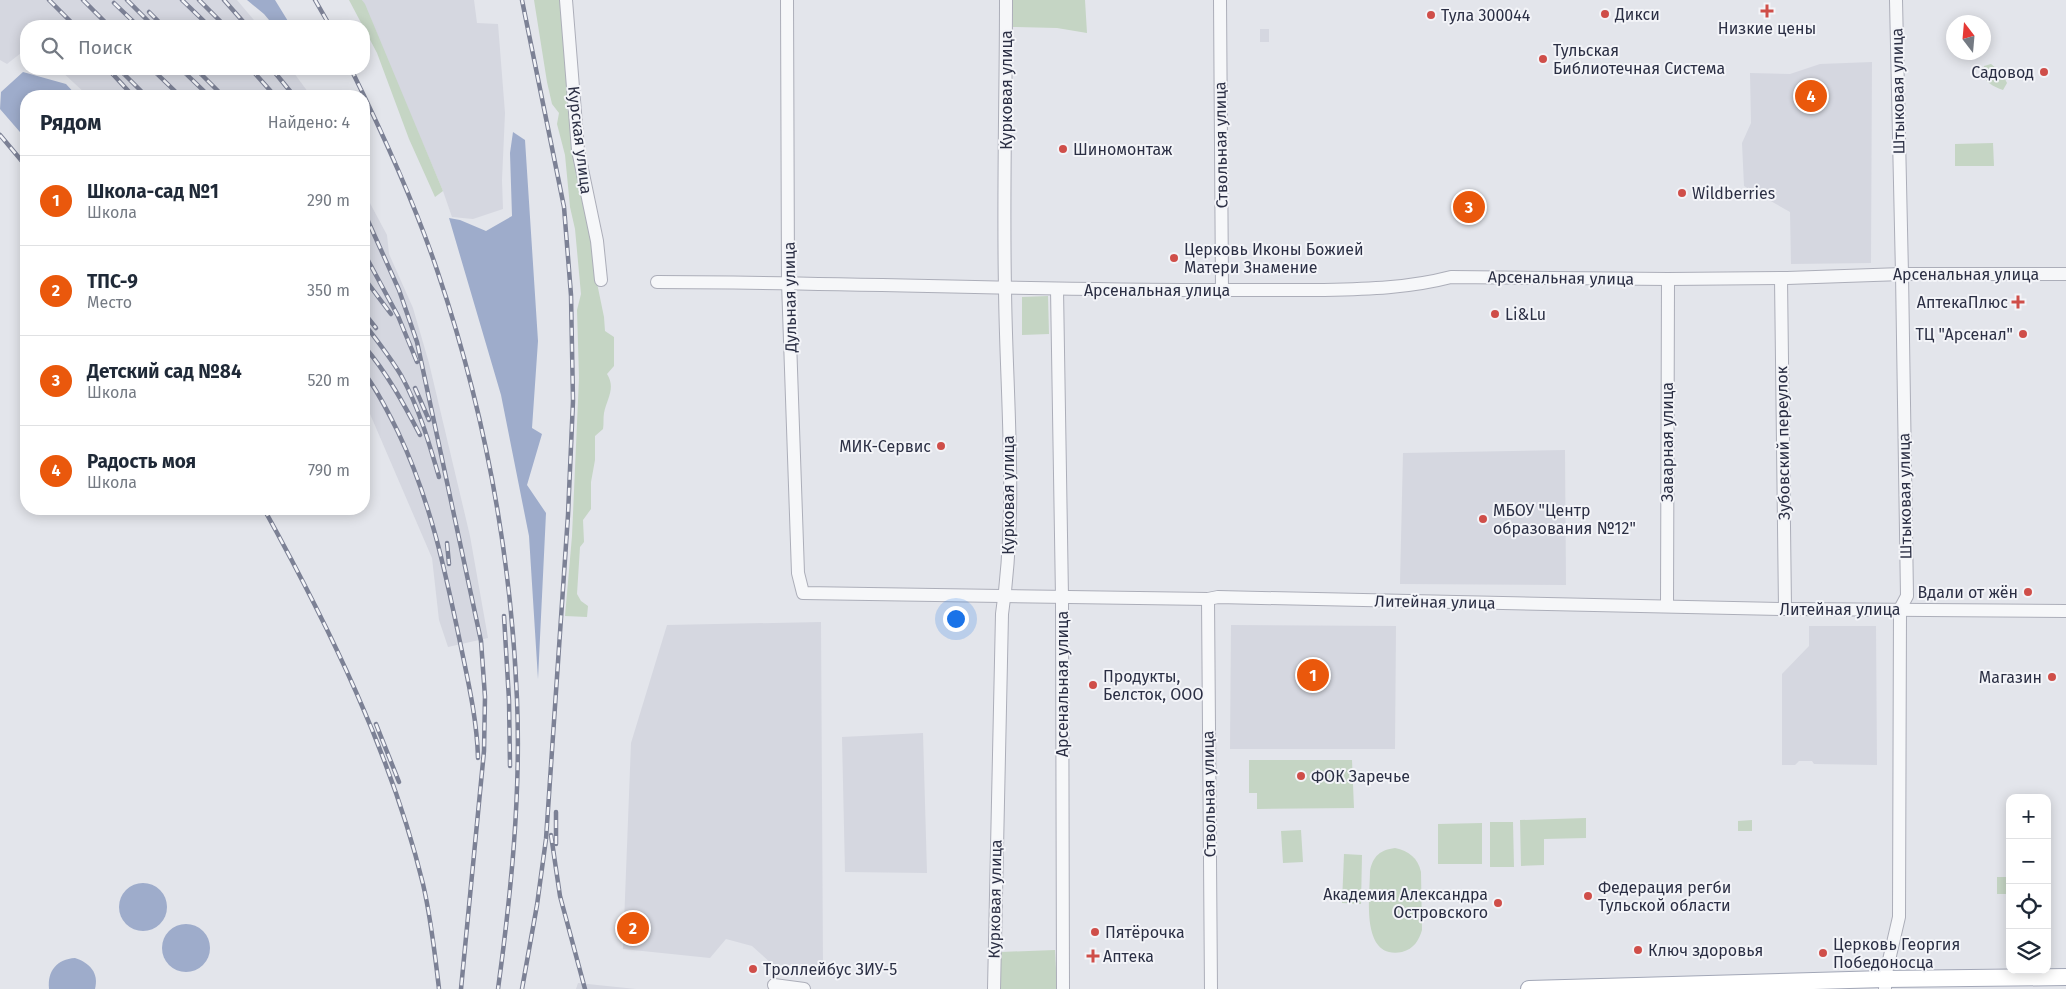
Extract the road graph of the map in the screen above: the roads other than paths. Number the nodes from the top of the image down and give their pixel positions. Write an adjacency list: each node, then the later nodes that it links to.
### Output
1 (566, 0): 10 (street, Курская улица)
2 (787, 0): 12 (street, Дульная улица)
3 (1006, 0): 13 (street, Курковая улица)
4 (1220, 0): 15 (street, Ствольная улица)
5 (1896, 0): 6 (street, Штыковая улица)
6 (1902, 274): 7 (street, Арсенальная улица); 8 (street, Арсенальная улица); 22 (street, Штыковая улица)
7 (2066, 274)
8 (1781, 278): 9 (street, Арсенальная улица); 21 (street, Зубовский переулок)
9 (1668, 279): 15 (street, Арсенальная улица); 20 (street, Заварная улица)
10 (601, 280)
11 (657, 282): 12 (street, Арсенальная улица)
12 (788, 282): 13 (street, Арсенальная улица); 16 (street, Дульная улица)
13 (1004, 288): 14 (street, Арсенальная улица); 17 (street, Курковая улица)
14 (1057, 289): 15 (street, Арсенальная улица); 18 (street, Арсенальная улица)
15 (1222, 290)
16 (803, 593): 17 (street, Литейная улица)
17 (1005, 596): 18 (street, Литейная улица); 29 (street, Курковая улица)
18 (1062, 597): 19 (street, Литейная улица); 30 (street, Арсенальная улица)
19 (1208, 599): 20 (street, Литейная улица); 31 (street, Ствольная улица)
20 (1667, 606): 21 (street, Литейная улица)
21 (1785, 609): 22 (street, Литейная улица)
22 (1900, 609): 23 (street, Литейная улица); 25 (street, Штыковая улица)
23 (2066, 611)
24 (2066, 977): 25 (main road)
25 (1885, 984): 27 (main road)
26 (774, 985): 28 (street)
27 (1667, 987): 32 (main road)
28 (804, 989)
29 (994, 989)
30 (1063, 989)
31 (1211, 989)
32 (1529, 989)

